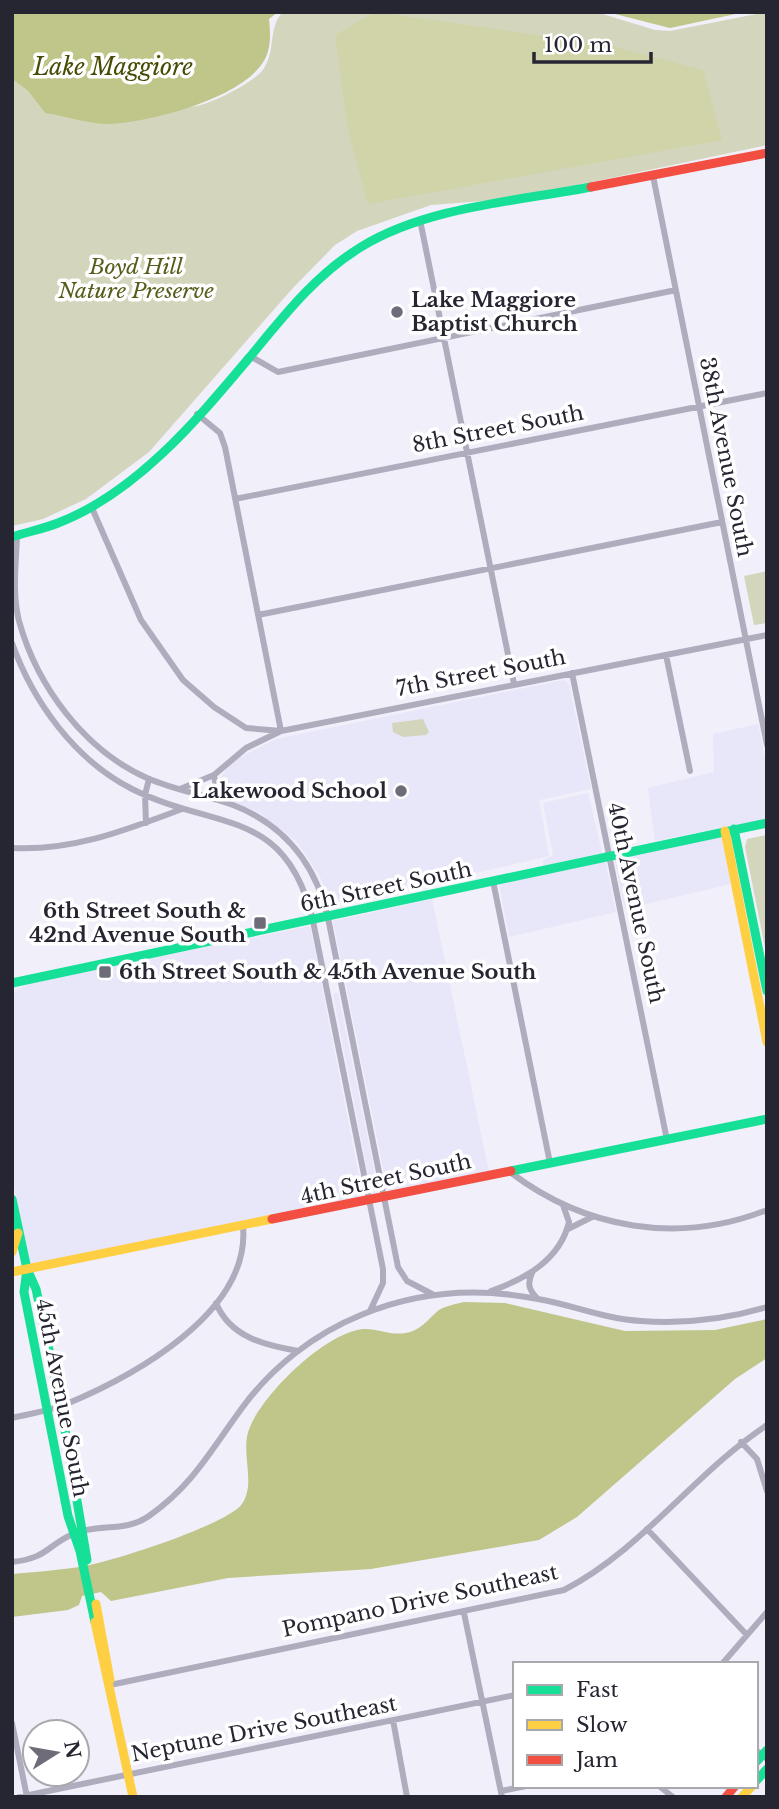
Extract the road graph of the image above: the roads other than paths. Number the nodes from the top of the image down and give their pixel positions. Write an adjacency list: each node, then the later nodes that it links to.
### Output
1 (767, 153): 2 (street)
2 (653, 176): 3 (street); 4 (street, 38th Avenue South)
3 (420, 220): 5 (street); 6 (street)
4 (676, 290): 5 (street); 8 (street, 38th Avenue South)
5 (444, 336): 6 (street); 10 (street)
6 (250, 356): 9 (street)
7 (767, 393): 8 (street, 8th Street South)
8 (698, 407): 10 (street, 8th Street South); 13 (street, 38th Avenue South)
9 (197, 414): 11 (street); 12 (street)
10 (468, 452): 11 (street, 8th Street South); 15 (street)
11 (235, 499): 16 (street)
12 (92, 508): 14 (street); 23 (street)
13 (722, 522): 15 (street); 18 (street, 38th Avenue South)
14 (14, 536): 27 (street)
15 (490, 569): 16 (street); 22 (street)
16 (258, 615): 23 (street)
17 (767, 635): 18 (street, 7th Street South)
18 (745, 639): 20 (street, 7th Street South); 24 (street, 38th Avenue South)
19 (12, 643): 29 (street)
20 (666, 655): 21 (street, 7th Street South); 25 (street)
21 (572, 673): 22 (street, 7th Street South); 36 (street, 40th Avenue South)
22 (514, 684): 23 (street, 7th Street South)
23 (281, 731): 26 (street, 7th Street South)
24 (767, 745)
25 (690, 771)
26 (214, 775): 28 (street, 7th Street South); 30 (street)
27 (149, 779): 28 (street); 29 (street)
28 (180, 789): 30 (street)
29 (145, 795): 31 (street); 32 (street)
30 (218, 800): 38 (street)
31 (183, 808): 32 (street); 39 (street)
32 (146, 822): 35 (street)
33 (767, 823): 34 (street, 6th Street South)
34 (729, 830): 36 (street, 6th Street South); 45 (street); 46 (street)
35 (12, 848)
36 (609, 855): 37 (street, 6th Street South); 48 (street, 40th Avenue South)
37 (493, 881): 38 (street, 6th Street South); 49 (street)
38 (328, 918): 39 (street, 6th Street South); 43 (street)
39 (313, 921): 40 (street, 6th Street South); 44 (street)
40 (28, 979): 41 (street, 6th Street South); 42 (street)
41 (12, 983)
42 (12, 988)
43 (342, 988): 44 (street); 51 (street)
44 (327, 991): 53 (street)
45 (767, 991)
46 (767, 1042)
47 (767, 1119): 48 (street, 4th Street South)
48 (667, 1140): 49 (street, 4th Street South)
49 (551, 1163): 50 (street, 4th Street South)
50 (510, 1172): 51 (street, 4th Street South); 54 (street)
51 (384, 1197): 53 (street, 4th Street South); 65 (street)
52 (12, 1199): 59 (street, 45th Avenue South)
53 (369, 1200): 57 (street, 4th Street South); 69 (street)
54 (563, 1205): 56 (street); 58 (street)
55 (767, 1210): 56 (street)
56 (592, 1217): 58 (street)
57 (243, 1226): 61 (street, 4th Street South); 67 (street)
58 (567, 1230): 63 (street)
59 (19, 1232): 60 (street); 61 (street, 45th Avenue South)
60 (12, 1251)
61 (27, 1269): 62 (street, 4th Street South); 71 (street, 45th Avenue South); 72 (street, 45th Avenue South)
62 (12, 1272)
63 (532, 1273): 64 (street); 66 (street)
64 (486, 1293): 65 (street); 66 (street)
65 (432, 1294): 69 (street)
66 (537, 1298): 68 (street)
67 (216, 1303): 70 (street); 71 (street)
68 (767, 1307)
69 (370, 1311): 70 (street)
70 (298, 1351): 78 (street)
71 (61, 1406): 72 (street); 78 (street, 45th Avenue South)
72 (48, 1409): 73 (street); 79 (street, 45th Avenue South)
73 (12, 1418)
74 (767, 1425): 75 (street, Pompano Drive Southeast)
75 (741, 1442): 76 (street); 77 (street, Pompano Drive Southeast)
76 (767, 1491)
77 (647, 1529): 83 (street, Pompano Drive Southeast); 84 (street)
78 (85, 1531): 79 (street); 81 (street, 45th Avenue South)
79 (74, 1534): 80 (street); 81 (street, 45th Avenue South)
80 (12, 1562)
81 (85, 1565): 86 (street)
82 (767, 1612): 84 (street)
83 (464, 1613): 86 (street, Pompano Drive Southeast); 88 (street)
84 (747, 1635): 85 (street)
85 (724, 1662)
86 (110, 1685): 91 (street)
87 (513, 1695): 88 (street, Neptune Drive Southeast)
88 (482, 1702): 89 (street, Neptune Drive Southeast); 93 (street)
89 (393, 1720): 91 (street, Neptune Drive Southeast); 96 (street)
90 (12, 1723): 94 (street)
91 (128, 1774): 94 (street, Neptune Drive Southeast); 95 (street)
92 (520, 1788): 93 (street)
93 (501, 1794)
94 (24, 1796)
95 (133, 1797)
96 (408, 1797)

